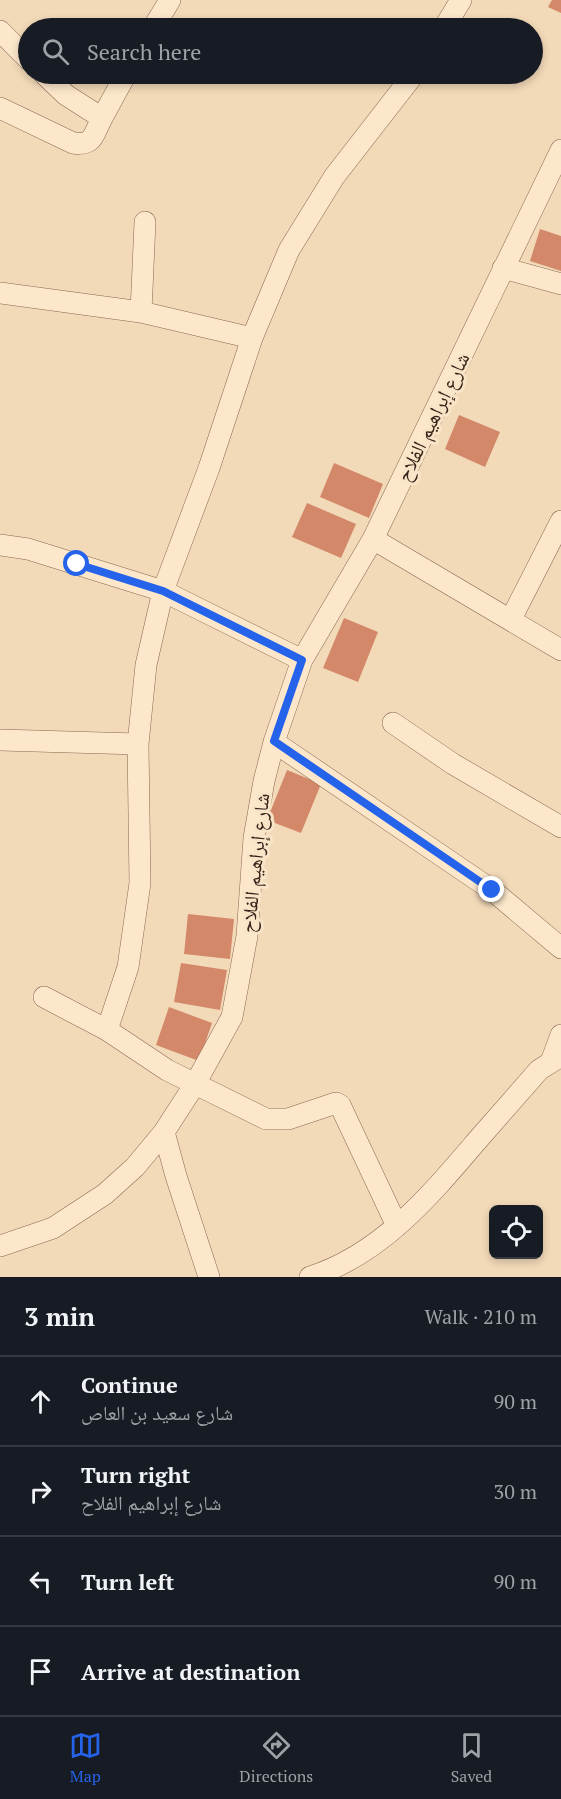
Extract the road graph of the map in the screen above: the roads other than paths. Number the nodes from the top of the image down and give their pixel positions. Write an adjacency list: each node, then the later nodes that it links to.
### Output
1 (170, 0): 3 (street)
2 (459, 1): 4 (street)
3 (159, 18)
4 (450, 18)
5 (0, 31): 6 (street)
6 (18, 49)
7 (54, 84): 11 (street)
8 (121, 84): 11 (street)
9 (406, 84): 18 (street)
10 (0, 108): 11 (street)
11 (102, 118)
12 (561, 150): 14 (street, شارع إبراهيم الفلاح)
13 (145, 222): 17 (street)
14 (503, 268): 15 (street); 20 (street, شارع إبراهيم الفلاح)
15 (561, 284)
16 (0, 293): 17 (street)
17 (141, 312): 18 (street)
18 (252, 338): 22 (street)
19 (561, 521): 23 (street)
20 (373, 540): 23 (street); 25 (street, شارع إبراهيم الفلاح)
21 (0, 545): 22 (street)
22 (163, 591): 25 (street); 29 (street)
23 (511, 619): 24 (street)
24 (561, 650)
25 (302, 660): 28 (street, شارع إبراهيم الفلاح)
26 (393, 723): 30 (street)
27 (0, 740): 29 (street)
28 (274, 741): 31 (street); 36 (street, شارع إبراهيم الفلاح)
29 (138, 744): 33 (street)
30 (561, 827)
31 (561, 948)
32 (44, 997): 33 (street)
33 (107, 1030): 36 (street)
34 (561, 1035): 35 (street)
35 (556, 1059): 38 (street)
36 (195, 1084): 37 (street, شارع إبراهيم الفلاح); 38 (street)
37 (164, 1132): 39 (street, شارع إبراهيم الفلاح); 40 (street)
38 (397, 1226): 41 (street)
39 (0, 1246)
40 (209, 1277)
41 (310, 1277)

